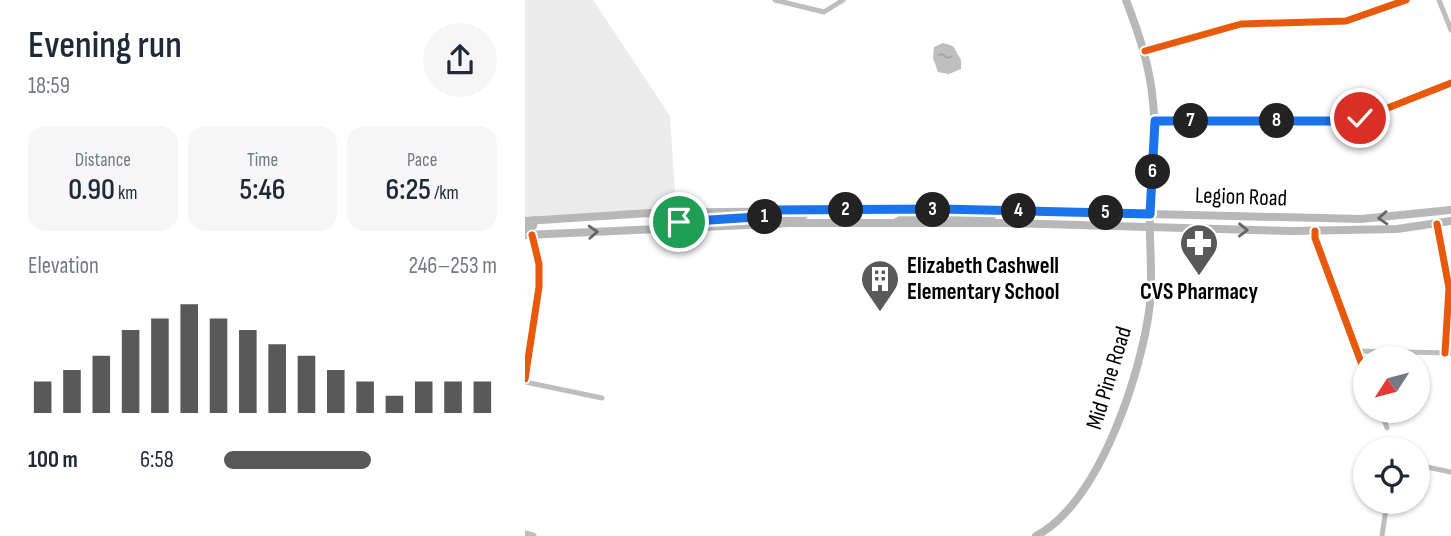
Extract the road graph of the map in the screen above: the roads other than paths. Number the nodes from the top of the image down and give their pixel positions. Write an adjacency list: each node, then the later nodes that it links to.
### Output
1 (775, 0): 2 (street)
2 (843, 0)
3 (1126, 0): 7 (main road, Mid Pine Road)
4 (1406, 0): 7 (street)
5 (1439, 0): 6 (street)
6 (1451, 30)
7 (1145, 51): 9 (main road, Mid Pine Road)
8 (1451, 83): 9 (street)
9 (1155, 121): 15 (main road, Mid Pine Road)
10 (771, 210): 11 (main road, Legion Road); 16 (main road, Legion Road); 23 (main road)
11 (877, 210): 12 (main road, Legion Road); 18 (main road)
12 (950, 210): 14 (main road, Legion Road); 19 (main road)
13 (1451, 210): 15 (main road, Legion Road, one-way to 15)
14 (1036, 211): 15 (main road, Legion Road); 20 (main road)
15 (1150, 214): 22 (main road, Mid Pine Road)
16 (530, 221): 25 (main road)
17 (1451, 221): 21 (main road, Legion Road)
18 (779, 223): 19 (main road, Legion Road); 23 (main road, Legion Road)
19 (893, 223): 20 (main road, Legion Road)
20 (951, 223): 22 (main road, Legion Road)
21 (1437, 224): 24 (main road, Legion Road); 28 (street)
22 (1150, 228): 24 (main road, Legion Road, one-way to 24); 37 (main road, Mid Pine Road)
23 (656, 229): 25 (main road, Legion Road, one-way to 23)
24 (1315, 231): 26 (street)
25 (527, 233): 29 (street)
26 (1354, 346)
27 (1430, 353): 28 (street)
28 (1448, 353)
29 (525, 380): 30 (street)
30 (603, 398)
31 (1386, 424): 32 (street)
32 (1387, 428)
33 (1430, 468): 34 (street)
34 (1451, 472)
35 (1385, 514): 40 (street)
36 (525, 534): 38 (street)
37 (1043, 534): 39 (main road, Mid Pine Road)
38 (533, 536)
39 (1036, 536)
40 (1382, 536)

